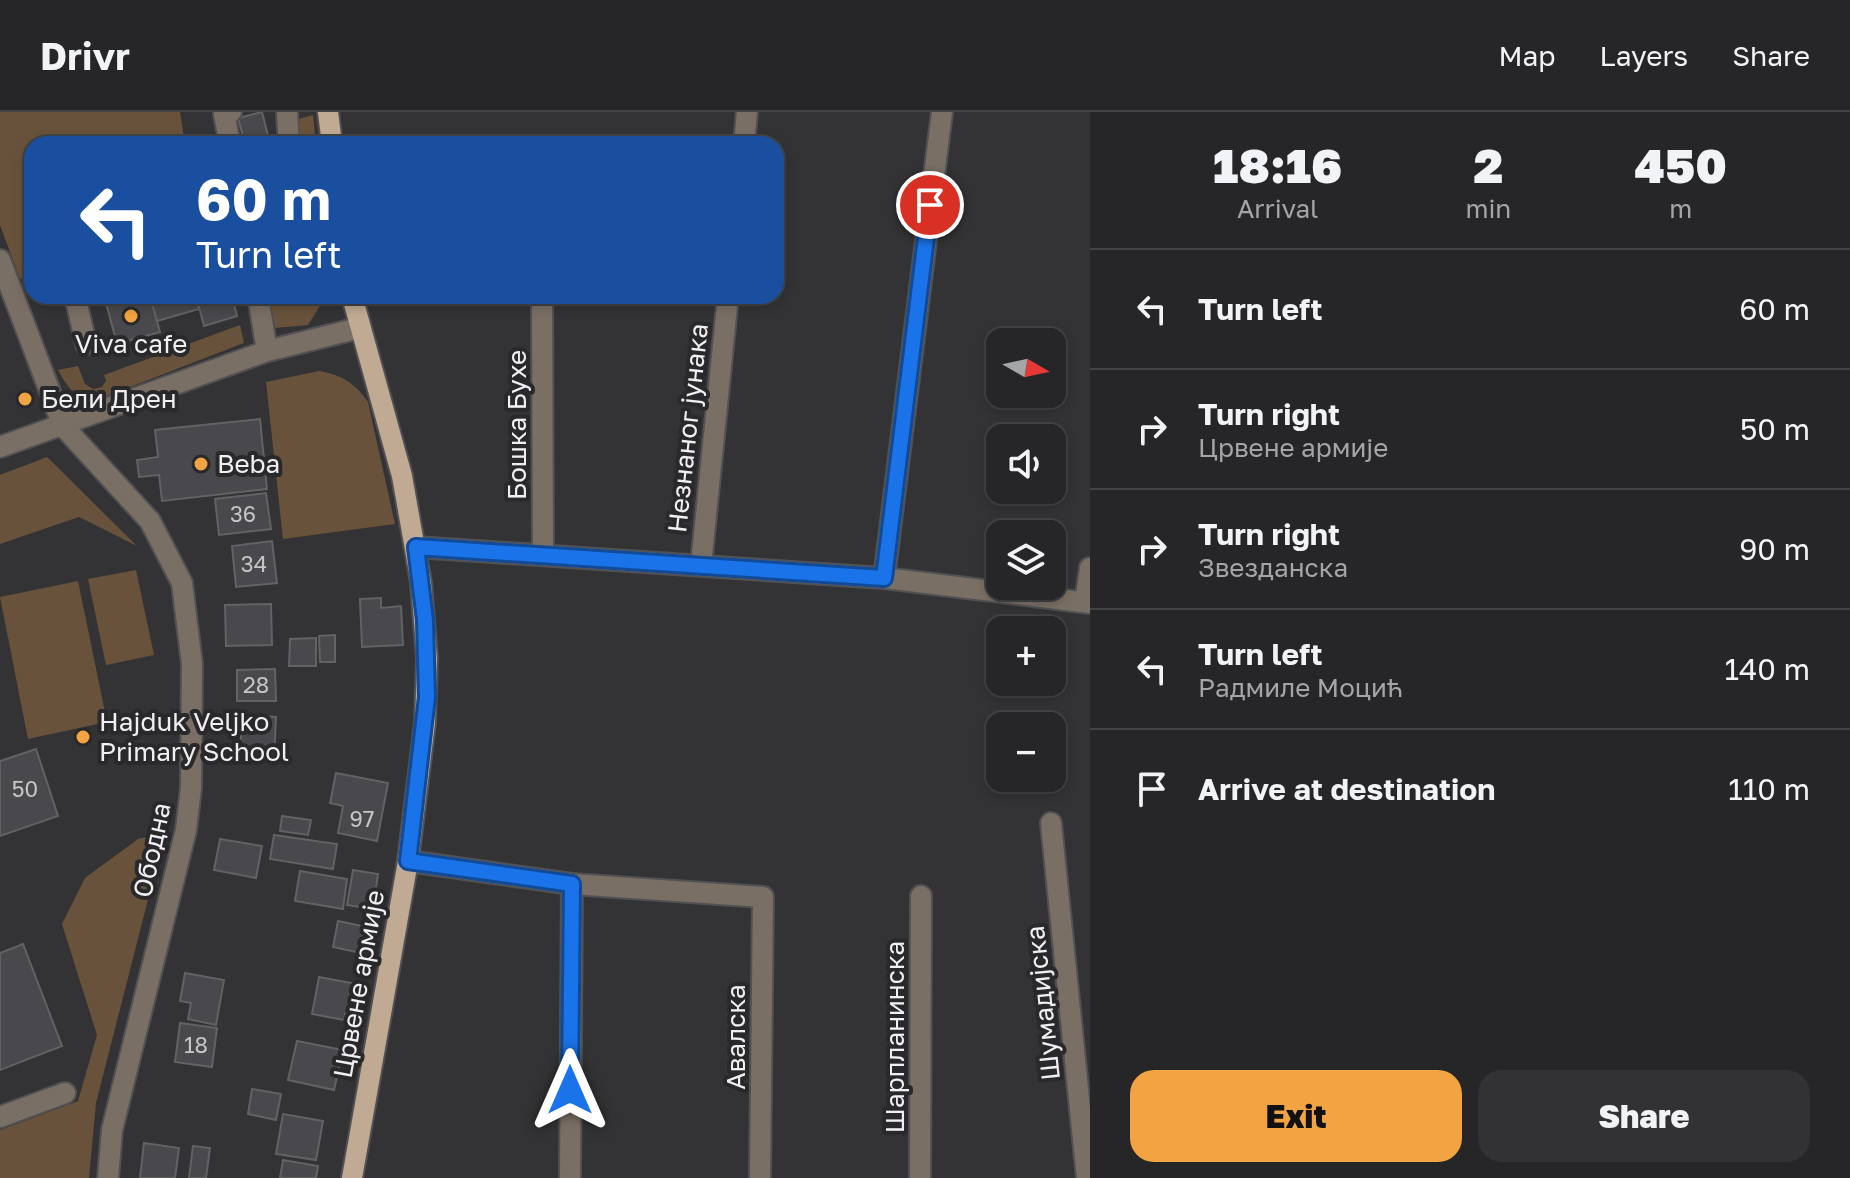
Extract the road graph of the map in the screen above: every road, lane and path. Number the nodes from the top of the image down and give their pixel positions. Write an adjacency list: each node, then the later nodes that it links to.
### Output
1 (231, 112): 6 (street)
2 (287, 112): 7 (street)
3 (328, 112): 8 (main road)
4 (747, 112): 9 (street)
5 (942, 112): 26 (street)
6 (228, 136)
7 (288, 136)
8 (331, 136)
9 (745, 136)
10 (0, 260): 11 (street)
11 (16, 303): 20 (street)
12 (77, 304): 18 (street)
13 (259, 304): 19 (street)
14 (354, 304): 17 (main road, Црвене армије)
15 (542, 304): 23 (street, Бошка Бухе)
16 (727, 304): 24 (street, Незнаног јунака)
17 (359, 328): 19 (street); 22 (main road, Црвене армије)
18 (86, 344)
19 (267, 351): 20 (street)
20 (63, 426): 21 (street); 34 (street, Ободна)
21 (0, 447)
22 (416, 547): 23 (street); 29 (main road, Црвене армије)
23 (543, 553): 24 (street)
24 (701, 565): 26 (street)
25 (1090, 568): 27 (street)
26 (884, 578): 27 (street)
27 (1088, 602)
28 (1051, 823): 39 (street, Шумадијска)
29 (408, 861): 30 (street); 35 (main road, Црвене армије)
30 (572, 884): 36 (street); 37 (street, Авалска)
31 (921, 896): 38 (street, Шарпланинска)
32 (65, 1093): 33 (street)
33 (0, 1117)
34 (108, 1178)
35 (352, 1178)
36 (570, 1178)
37 (760, 1178)
38 (920, 1178)
39 (1087, 1178)

